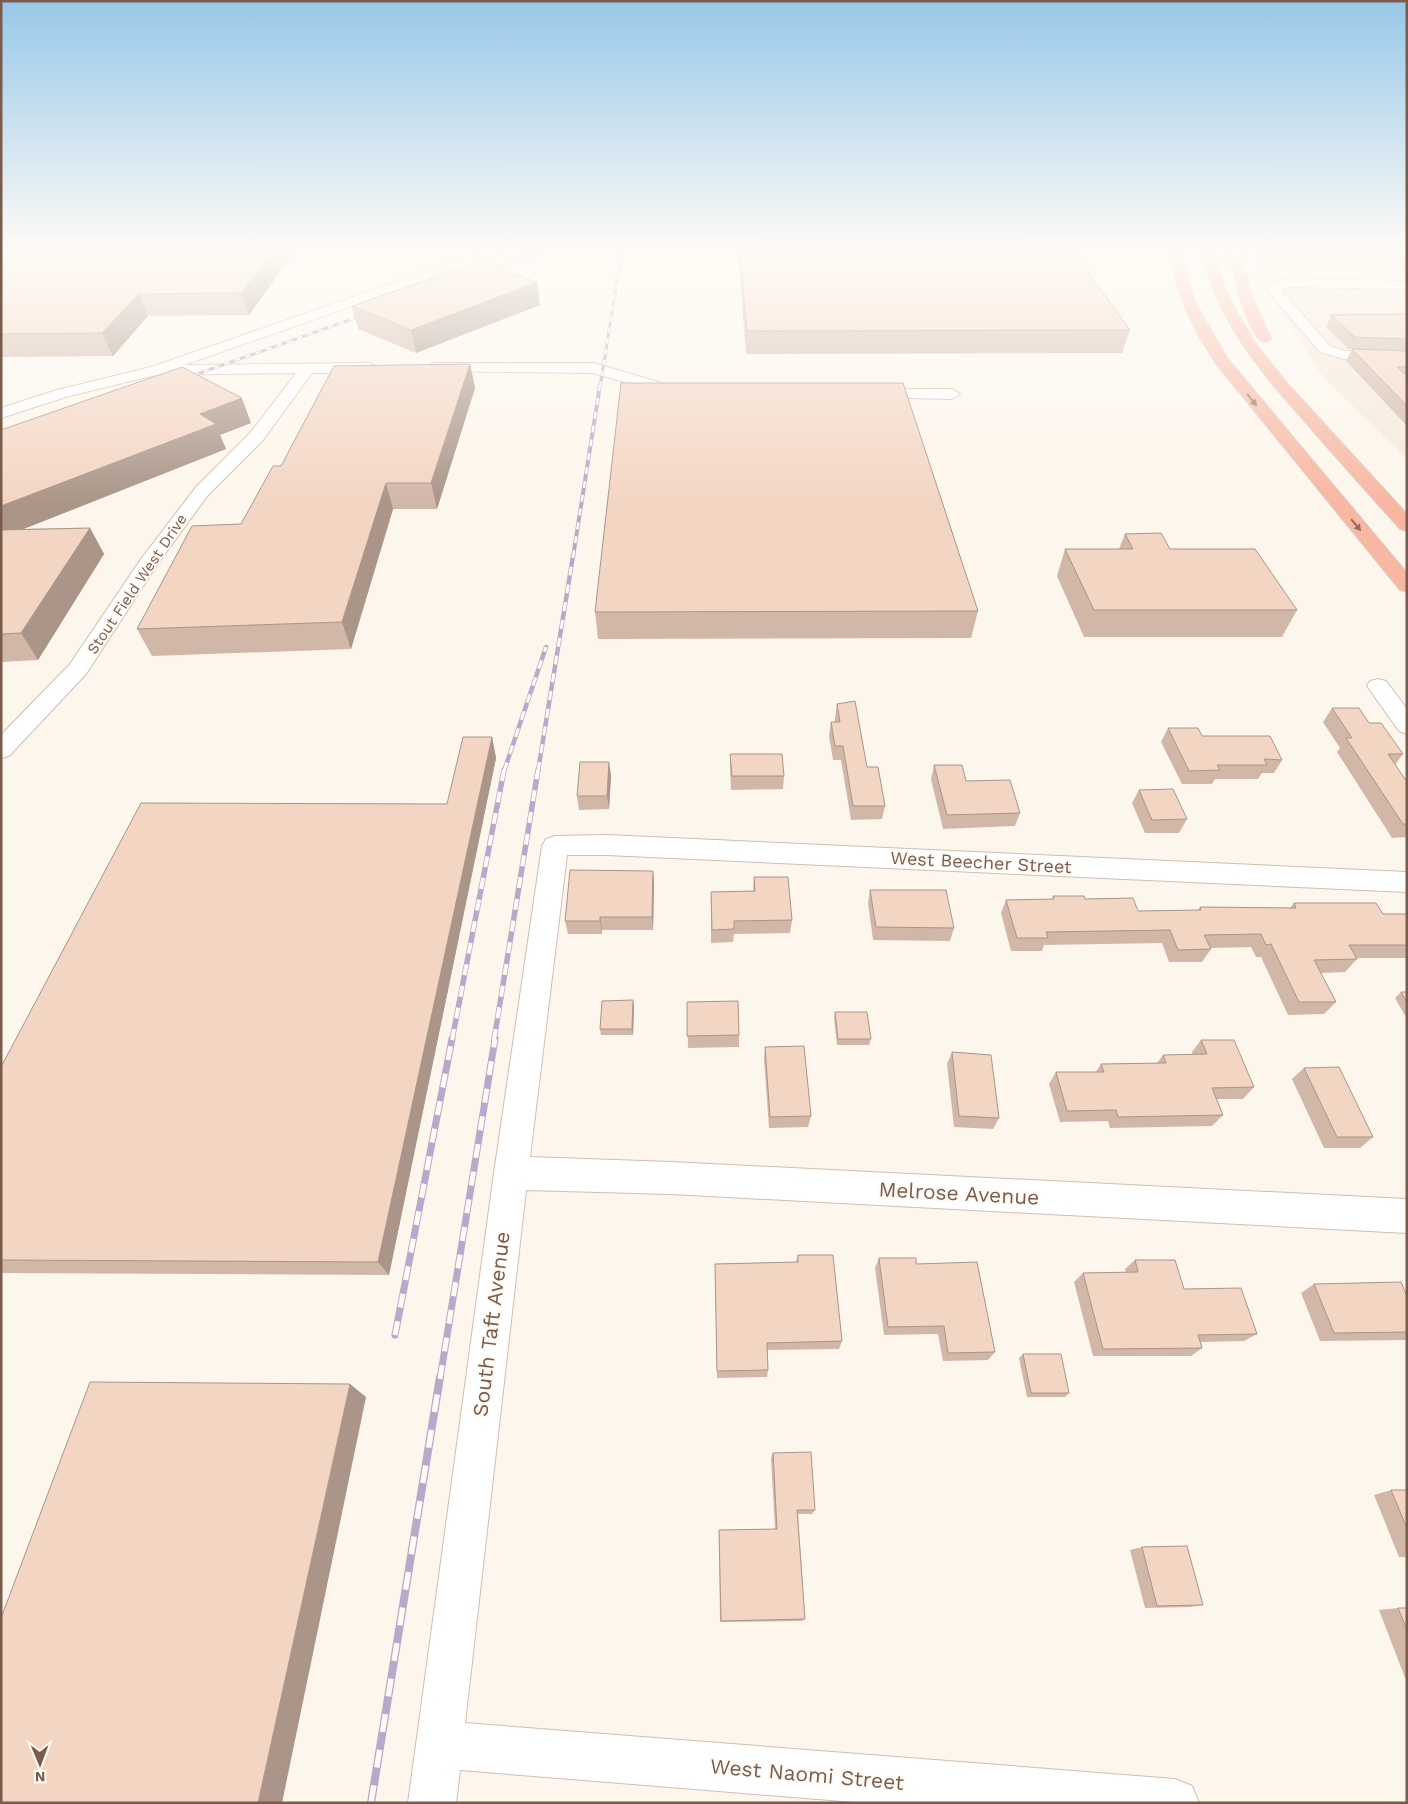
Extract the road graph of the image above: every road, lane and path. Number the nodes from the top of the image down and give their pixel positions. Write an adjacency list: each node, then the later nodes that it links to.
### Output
1 (256, 335): 10 (street)
2 (1206, 335): 17 (highway, one-way to 17)
3 (1244, 335): 15 (highway)
4 (1263, 335): 15 (highway)
5 (1311, 335): 6 (street)
6 (1407, 357)
7 (386, 368): 9 (street)
8 (416, 368): 13 (street)
9 (307, 369): 10 (street); 20 (street, Stout Field West Drive)
10 (156, 370): 14 (street)
11 (853, 394): 12 (street)
12 (952, 394)
13 (696, 395)
14 (1, 413)
15 (1338, 449): 16 (highway)
16 (1407, 525)
17 (1407, 586)
18 (1378, 686): 19 (street)
19 (1407, 726)
20 (1, 750)
21 (555, 846): 22 (street, West Beecher Street); 23 (street, South Taft Avenue)
22 (1407, 882)
23 (511, 1173): 24 (street, Melrose Avenue); 25 (street, South Taft Avenue)
24 (1407, 1216)
25 (439, 1745): 26 (street, South Taft Avenue); 27 (street, West Naomi Street)
26 (432, 1803)
27 (1175, 1803)

